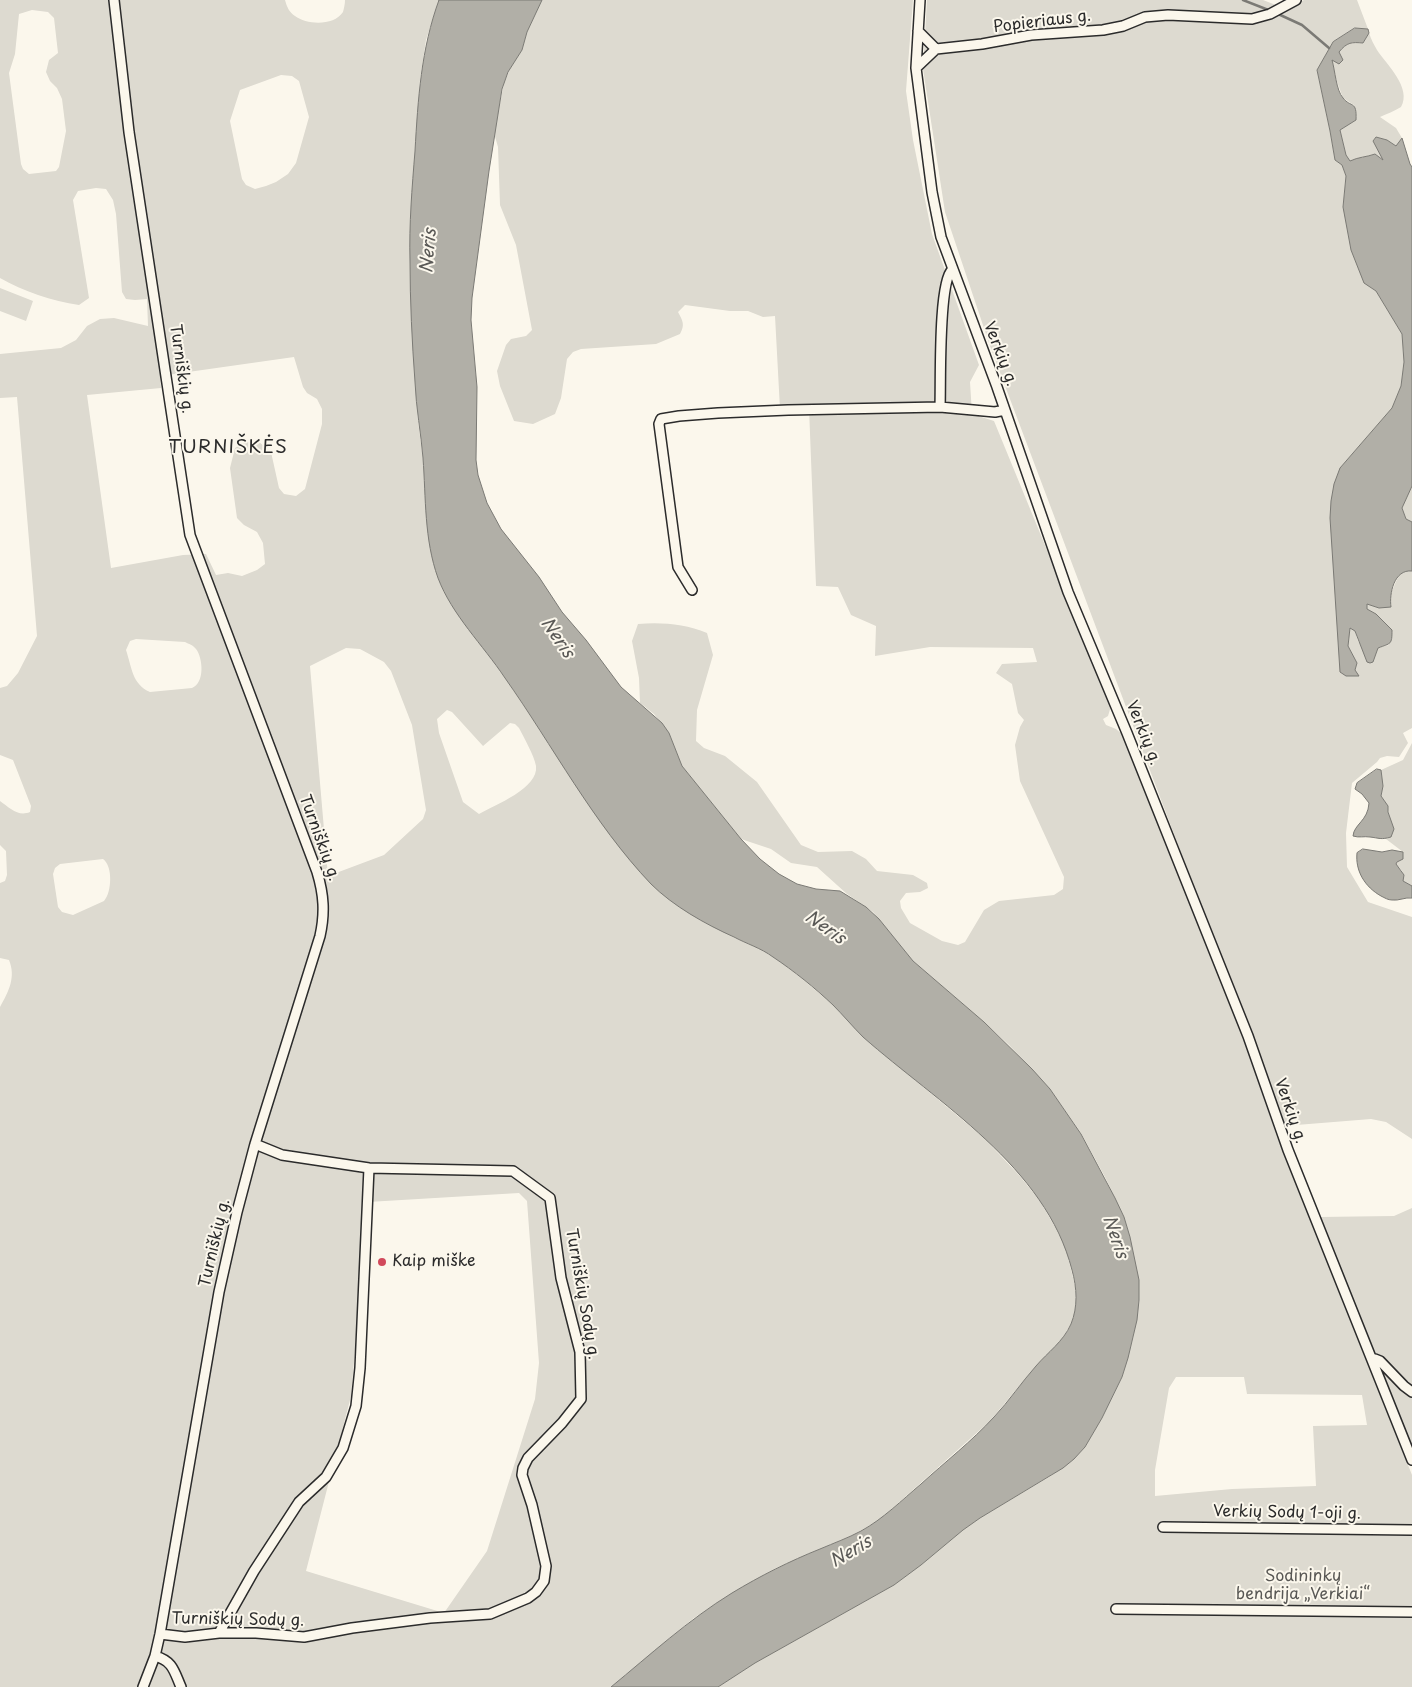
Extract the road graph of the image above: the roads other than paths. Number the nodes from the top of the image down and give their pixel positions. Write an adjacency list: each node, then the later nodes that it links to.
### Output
1 (114, 0): 11 (street, Turniškių g.)
2 (920, 0): 4 (street, Verkių g.)
3 (1296, 0): 5 (street, Popieriaus g.)
4 (918, 30): 5 (street); 6 (street, Verkių g.)
5 (936, 49): 6 (street)
6 (916, 68): 7 (street, Verkių g.)
7 (952, 270): 8 (street); 9 (street, Verkių g.)
8 (940, 408): 9 (street); 10 (street)
9 (1005, 410): 13 (street, Verkių g.)
10 (692, 590)
11 (255, 1144): 12 (street, Turniškių Sodų g.); 21 (street, Turniškių g.)
12 (369, 1168): 20 (street); 20 (street, Turniškių Sodų g.)
13 (1372, 1360): 14 (street); 15 (street, Verkių g.)
14 (1412, 1392)
15 (1412, 1460)
16 (1162, 1527): 17 (street, Verkių Sodų 1-oji g.)
17 (1412, 1530)
18 (1116, 1609): 19 (street)
19 (1412, 1612)
20 (219, 1633): 21 (street, Turniškių Sodų g.)
21 (160, 1634): 22 (street, Turniškių g.)
22 (155, 1656): 23 (street, Turniškių g.); 24 (street)
23 (143, 1687)
24 (181, 1687)

